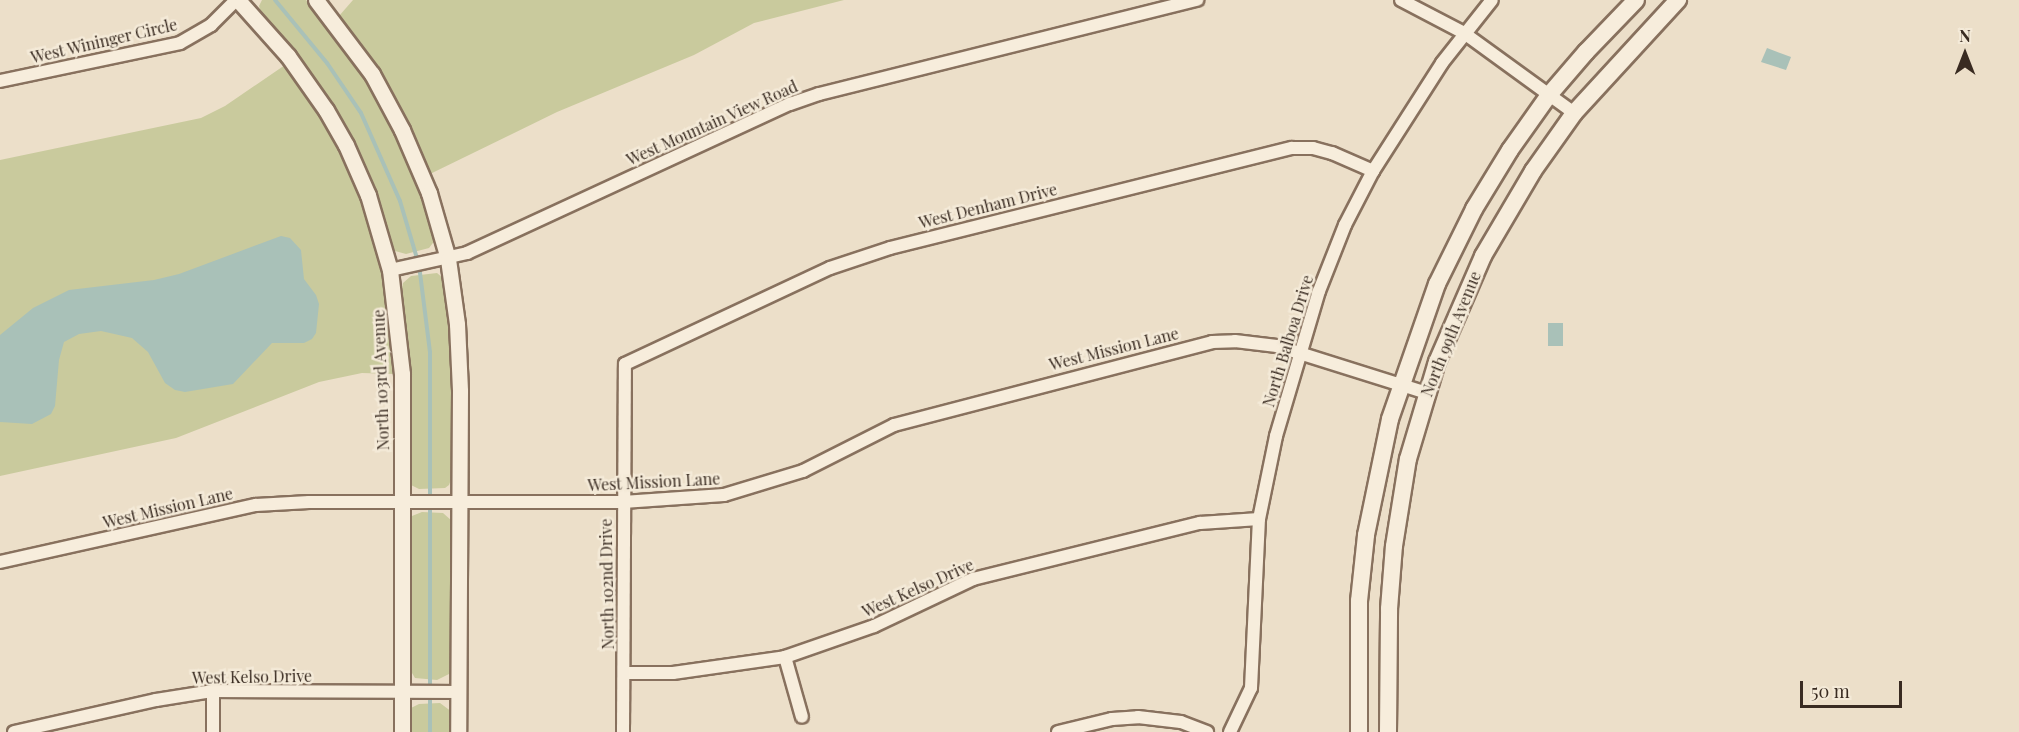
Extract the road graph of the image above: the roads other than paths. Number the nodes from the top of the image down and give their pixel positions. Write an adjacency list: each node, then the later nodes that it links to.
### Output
1 (237, 0): 9 (street, West Wininger Circle); 14 (street, North 103rd Avenue)
2 (316, 0): 13 (street)
3 (1197, 0): 13 (street, West Mountain View Road)
4 (1401, 0): 8 (street)
5 (1492, 0): 8 (street, North Balboa Drive)
6 (1636, 0): 10 (main road, North 99th Avenue)
7 (1678, 0): 11 (main road, North 99th Avenue)
8 (1464, 33): 10 (street); 12 (street, North Balboa Drive)
9 (0, 81)
10 (1549, 95): 11 (street); 17 (main road, North 99th Avenue)
11 (1574, 113): 18 (main road, North 99th Avenue)
12 (1373, 171): 15 (street, North Balboa Drive); 16 (street, West Denham Drive)
13 (448, 259): 14 (street, West Mountain View Road); 19 (street)
14 (390, 270): 21 (street, North 103rd Avenue)
15 (1299, 352): 17 (street, West Mission Lane); 20 (street, West Mission Lane); 22 (street, North Balboa Drive)
16 (625, 364): 20 (street, North 102nd Drive)
17 (1400, 385): 18 (street, West Mission Lane); 38 (main road, North 99th Avenue)
18 (1427, 393): 39 (main road, North 99th Avenue)
19 (458, 502): 20 (street, West Mission Lane); 21 (street, West Mission Lane); 28 (street)
20 (623, 502): 25 (street, North 102nd Drive)
21 (402, 503): 23 (street, West Mission Lane); 27 (street, North 103rd Avenue)
22 (1259, 519): 24 (street, West Kelso Drive); 37 (street, North Balboa Drive)
23 (0, 562)
24 (785, 657): 25 (street, West Kelso Drive); 29 (street)
25 (625, 673): 34 (street, North 102nd Drive)
26 (213, 691): 27 (street, West Kelso Drive); 30 (street, West Kelso Drive); 31 (street)
27 (402, 692): 28 (street, West Kelso Drive); 32 (street, North 103rd Avenue)
28 (458, 692): 33 (street)
29 (802, 717)
30 (14, 732)
31 (213, 732)
32 (402, 732)
33 (458, 732)
34 (623, 732)
35 (1058, 732): 36 (street)
36 (1207, 732)
37 (1230, 732)
38 (1359, 732)
39 (1388, 732)

